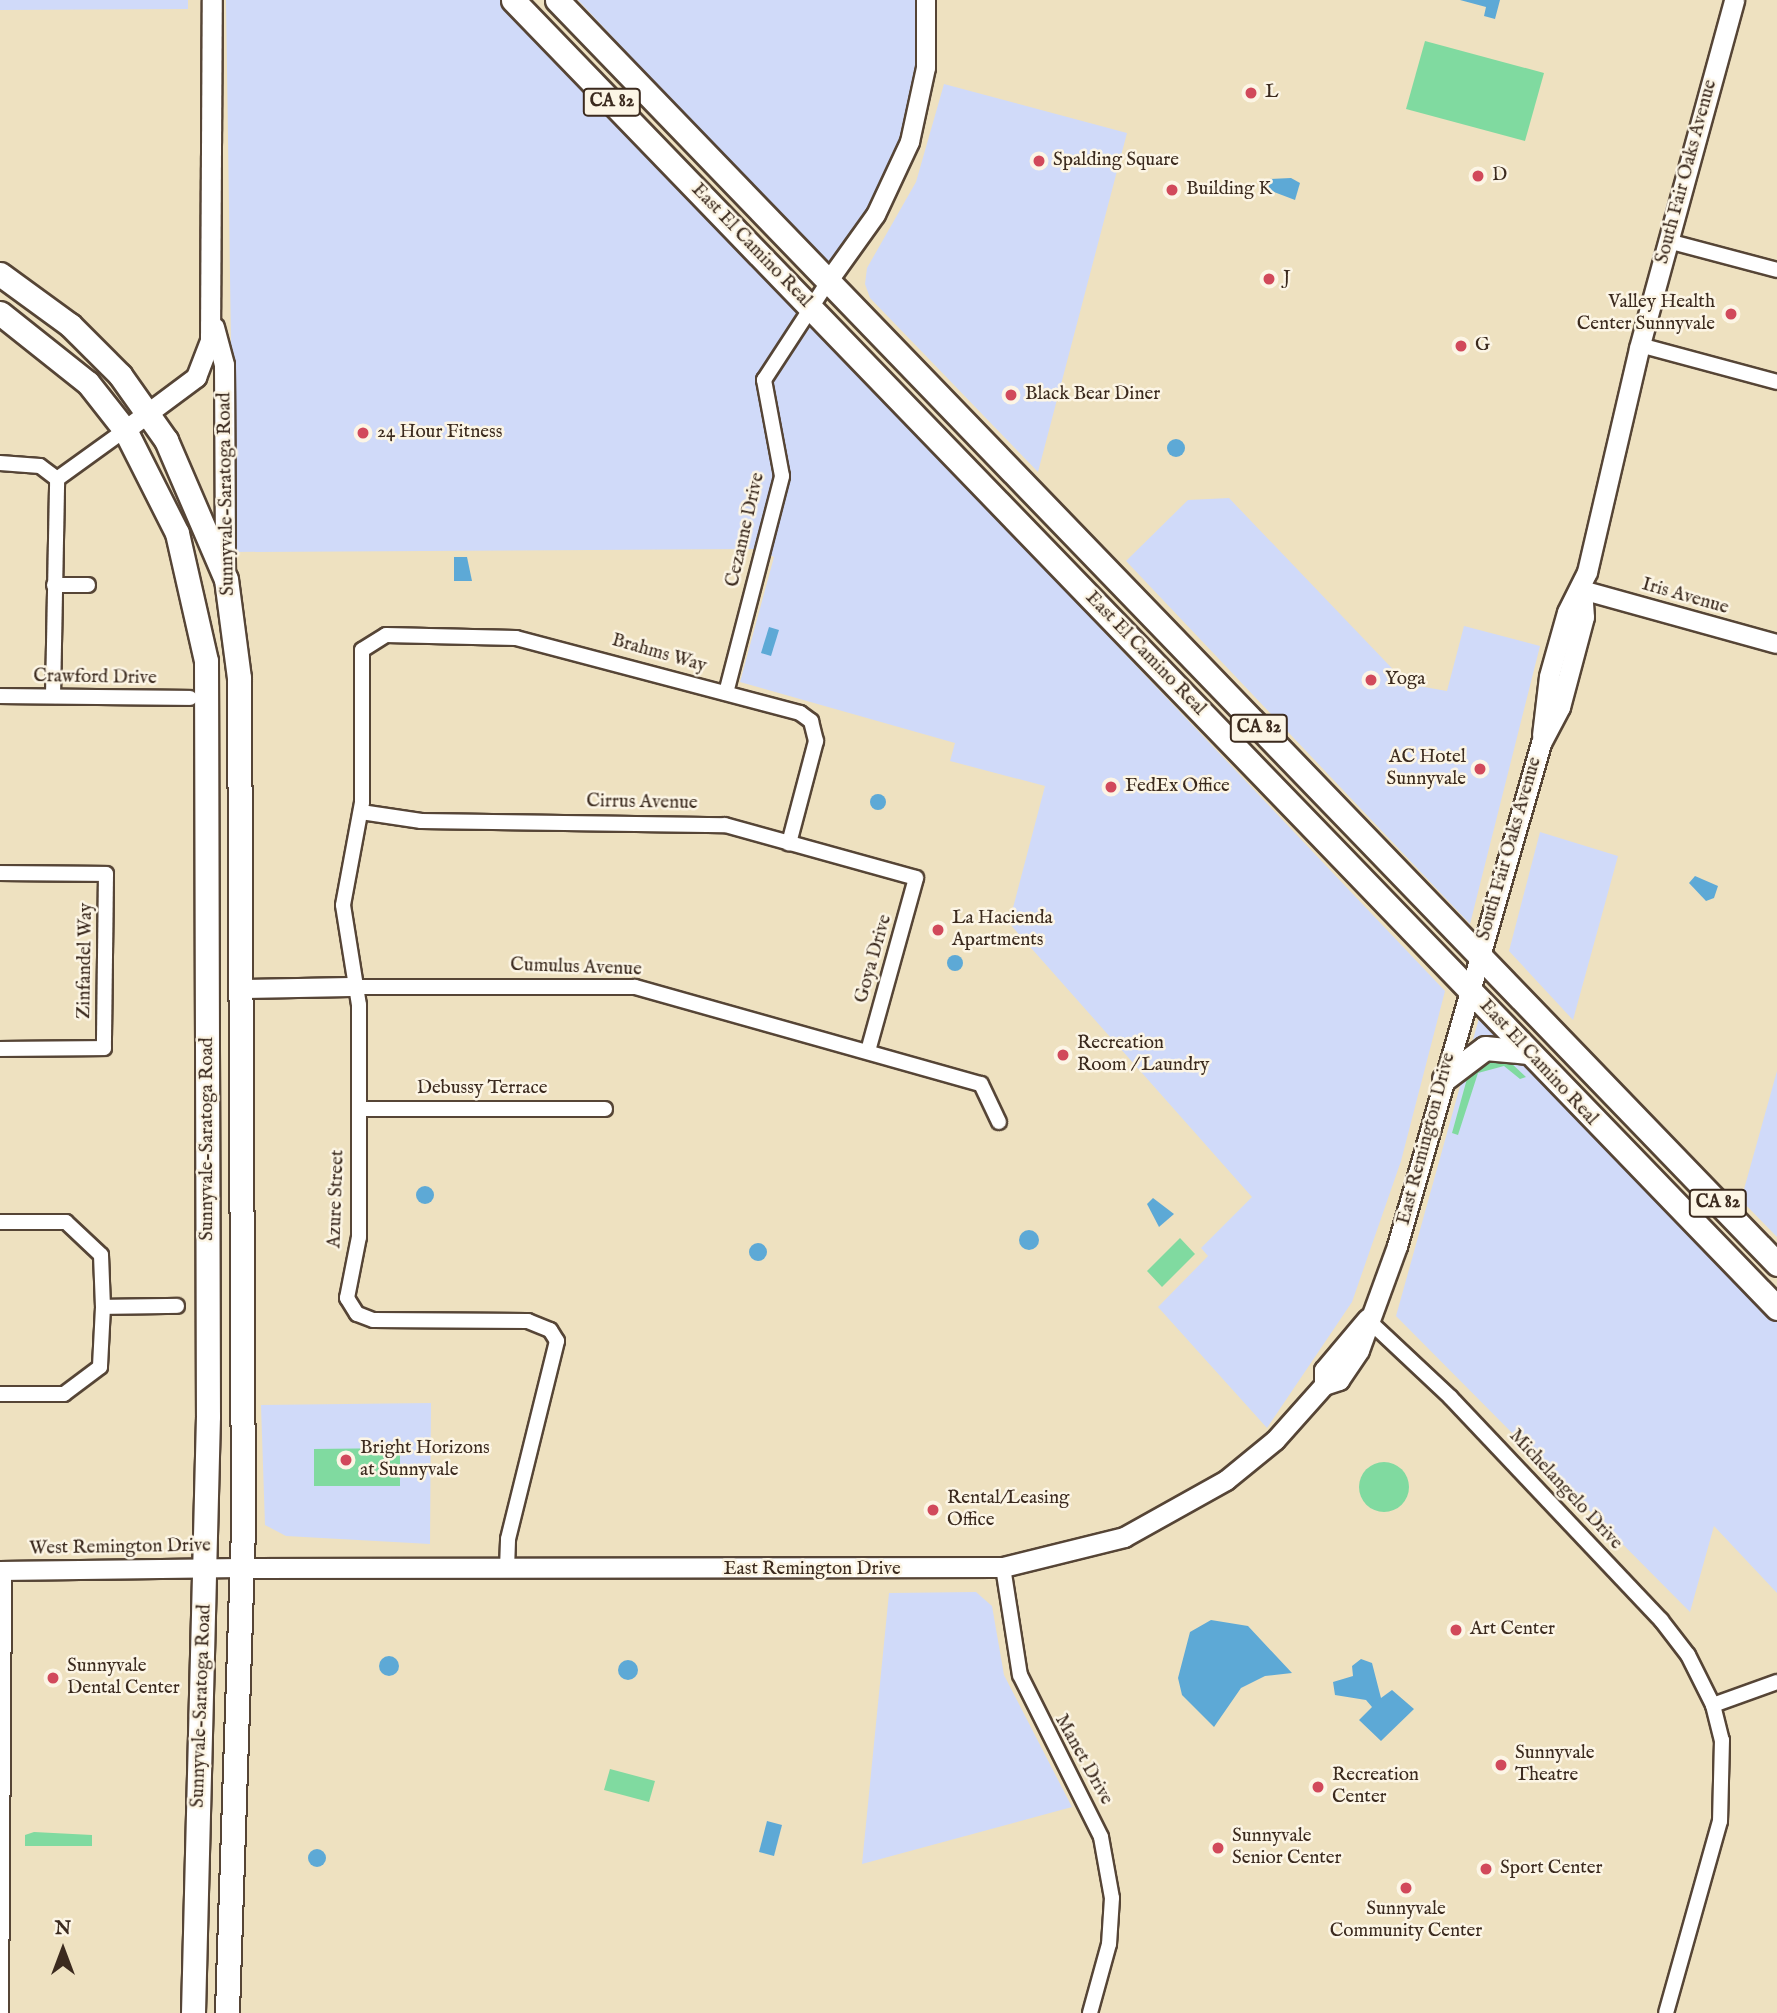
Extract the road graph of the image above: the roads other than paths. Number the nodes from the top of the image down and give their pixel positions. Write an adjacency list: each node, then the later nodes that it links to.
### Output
1 (212, 0): 16 (main road, Sunnyvale-Saratoga Road)
2 (513, 0): 8 (main road, East El Camino Real / CA 82)
3 (533, 0): 7 (main road)
4 (557, 0): 7 (main road, East El Camino Real / CA 82)
5 (926, 0): 13 (street, Cezanne Drive)
6 (1734, 0): 10 (main road, South Fair Oaks Avenue)
7 (573, 17): 9 (main road, East El Camino Real / CA 82)
8 (581, 69): 9 (main road); 14 (main road, East El Camino Real / CA 82)
9 (676, 126): 13 (main road, East El Camino Real / CA 82)
10 (1668, 241): 11 (street); 17 (main road, South Fair Oaks Avenue)
11 (1777, 270)
12 (0, 274): 19 (main road)
13 (828, 282): 14 (street, Cezanne Drive); 24 (main road, East El Camino Real / CA 82)
14 (811, 308): 23 (main road, East El Camino Real / CA 82); 33 (street, Cezanne Drive)
15 (0, 313): 20 (main road)
16 (212, 320): 19 (main road, Sunnyvale-Saratoga Road); 25 (main road, Sunnyvale-Saratoga Road)
17 (1640, 345): 18 (street); 28 (main road, South Fair Oaks Avenue)
18 (1777, 382)
19 (148, 412): 20 (main road, Sunnyvale-Saratoga Road); 25 (main road)
20 (125, 430): 22 (street); 59 (main road, Sunnyvale-Saratoga Road)
21 (0, 463): 22 (street)
22 (57, 479): 26 (street)
23 (1012, 516): 24 (main road); 29 (main road, East El Camino Real / CA 82)
24 (1095, 558): 32 (main road, East El Camino Real / CA 82)
25 (226, 579): 43 (main road, Sunnyvale-Saratoga Road)
26 (54, 585): 27 (street); 35 (street)
27 (88, 585)
28 (1582, 590): 31 (street, Iris Avenue); 41 (main road, South Fair Oaks Avenue)
29 (1090, 597): 32 (main road); 44 (main road, East El Camino Real / CA 82)
30 (368, 642): 33 (street, Brahms Way); 37 (street, Azure Street)
31 (1777, 644)
32 (1179, 646): 41 (main road, East El Camino Real / CA 82)
33 (726, 693): 38 (street, Brahms Way)
34 (0, 696): 35 (street, Crawford Drive)
35 (52, 696): 36 (street, Crawford Drive)
36 (190, 698)
37 (361, 812): 38 (street, Cirrus Avenue); 42 (street, Azure Street)
38 (789, 843): 40 (street, Cirrus Avenue)
39 (0, 873): 45 (street, Zinfandel Way)
40 (916, 878): 46 (street, Goya Drive)
41 (1479, 956): 44 (main road, East Remington Drive); 53 (main road, East El Camino Real / CA 82)
42 (355, 986): 43 (street, Cumulus Avenue); 46 (street, Cumulus Avenue); 49 (street, Azure Street)
43 (241, 989): 61 (main road, Sunnyvale-Saratoga Road)
44 (1469, 989): 47 (main road, East El Camino Real / CA 82); 48 (main road, East Remington Drive)
45 (0, 1049)
46 (868, 1051): 51 (street, Cumulus Avenue)
47 (1528, 1052): 48 (main road); 56 (main road, East El Camino Real / CA 82)
48 (1444, 1079): 57 (main road, East Remington Drive)
49 (359, 1109): 50 (street, Debussy Terrace); 62 (street, Azure Street)
50 (605, 1109)
51 (999, 1122)
52 (0, 1222): 55 (street)
53 (1777, 1264)
54 (177, 1306): 55 (street)
55 (103, 1307): 58 (street)
56 (1777, 1308)
57 (1367, 1319): 60 (main road, East Remington Drive); 65 (street, Michelangelo Drive)
58 (0, 1394)
59 (205, 1567): 61 (street, West Remington Drive); 63 (street, West Remington Drive); 69 (main road, Sunnyvale-Saratoga Road)
60 (1003, 1567): 62 (main road, East Remington Drive); 71 (street, Manet Drive)
61 (241, 1568): 62 (main road, East Remington Drive); 70 (main road, Sunnyvale-Saratoga Road)
62 (508, 1569)
63 (2, 1571): 66 (street)
64 (1777, 1682): 65 (street)
65 (1713, 1705): 72 (street, Michelangelo Drive)
66 (1, 1721): 67 (street)
67 (1, 1868): 68 (street)
68 (1, 2013)
69 (193, 2013)
70 (227, 2013)
71 (1090, 2013)
72 (1666, 2013)

